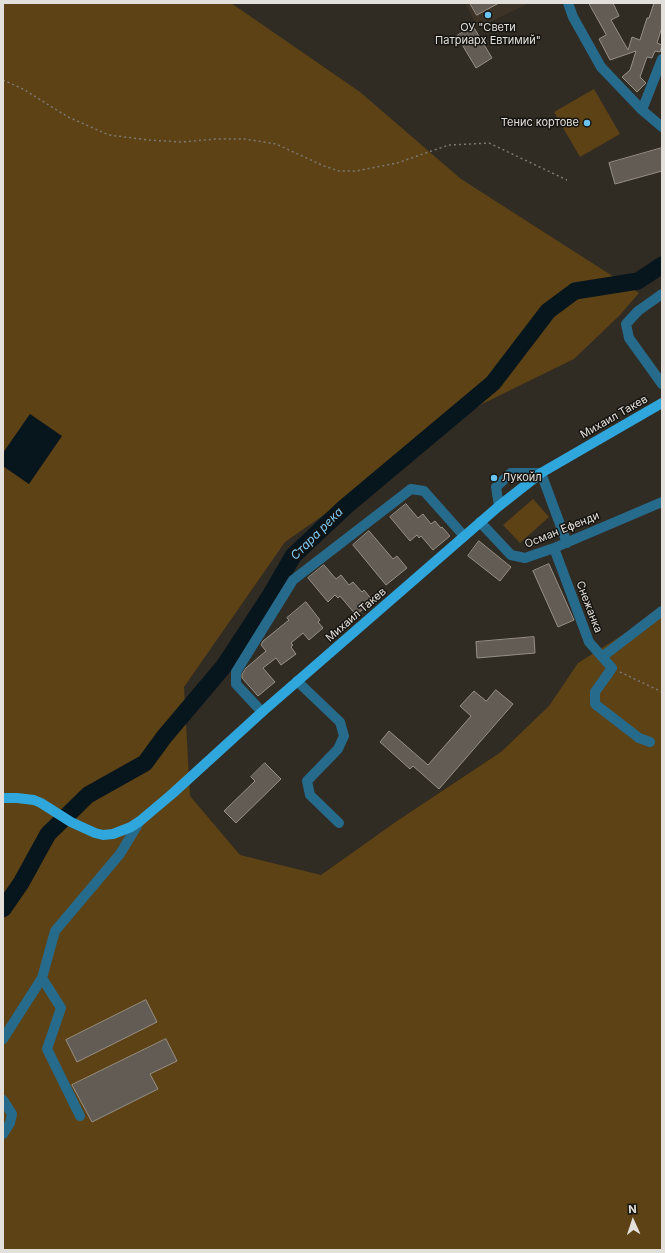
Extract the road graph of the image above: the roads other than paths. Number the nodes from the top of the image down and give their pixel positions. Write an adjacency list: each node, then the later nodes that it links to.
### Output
1 (568, 3): 3 (street)
2 (662, 59): 3 (street)
3 (642, 110): 4 (street)
4 (662, 127)
5 (662, 294): 6 (street)
6 (662, 384)
7 (662, 403): 8 (main road, Михаил Такев)
8 (541, 473): 10 (main road, Михаил Такев); 10 (street); 13 (street)
9 (662, 502): 13 (street, Осман Ефенди)
10 (499, 506): 11 (main road, Михаил Такев)
11 (480, 522): 12 (main road, Михаил Такев); 14 (street, Осман Ефенди)
12 (464, 536): 17 (main road, Михаил Такев); 18 (street)
13 (567, 543): 14 (street, Осман Ефенди)
14 (554, 548): 16 (street, Снежанка)
15 (662, 611): 16 (street)
16 (602, 657): 19 (street, Снежанка)
17 (297, 681): 18 (main road, Михаил Такев); 22 (street)
18 (262, 712): 21 (main road, Михаил Такев)
19 (650, 742)
20 (3, 798): 21 (main road, Михаил Такев)
21 (140, 822): 23 (street)
22 (339, 823)
23 (42, 978): 24 (street); 26 (street)
24 (3, 1039)
25 (3, 1100): 27 (street)
26 (80, 1116)
27 (3, 1134)

